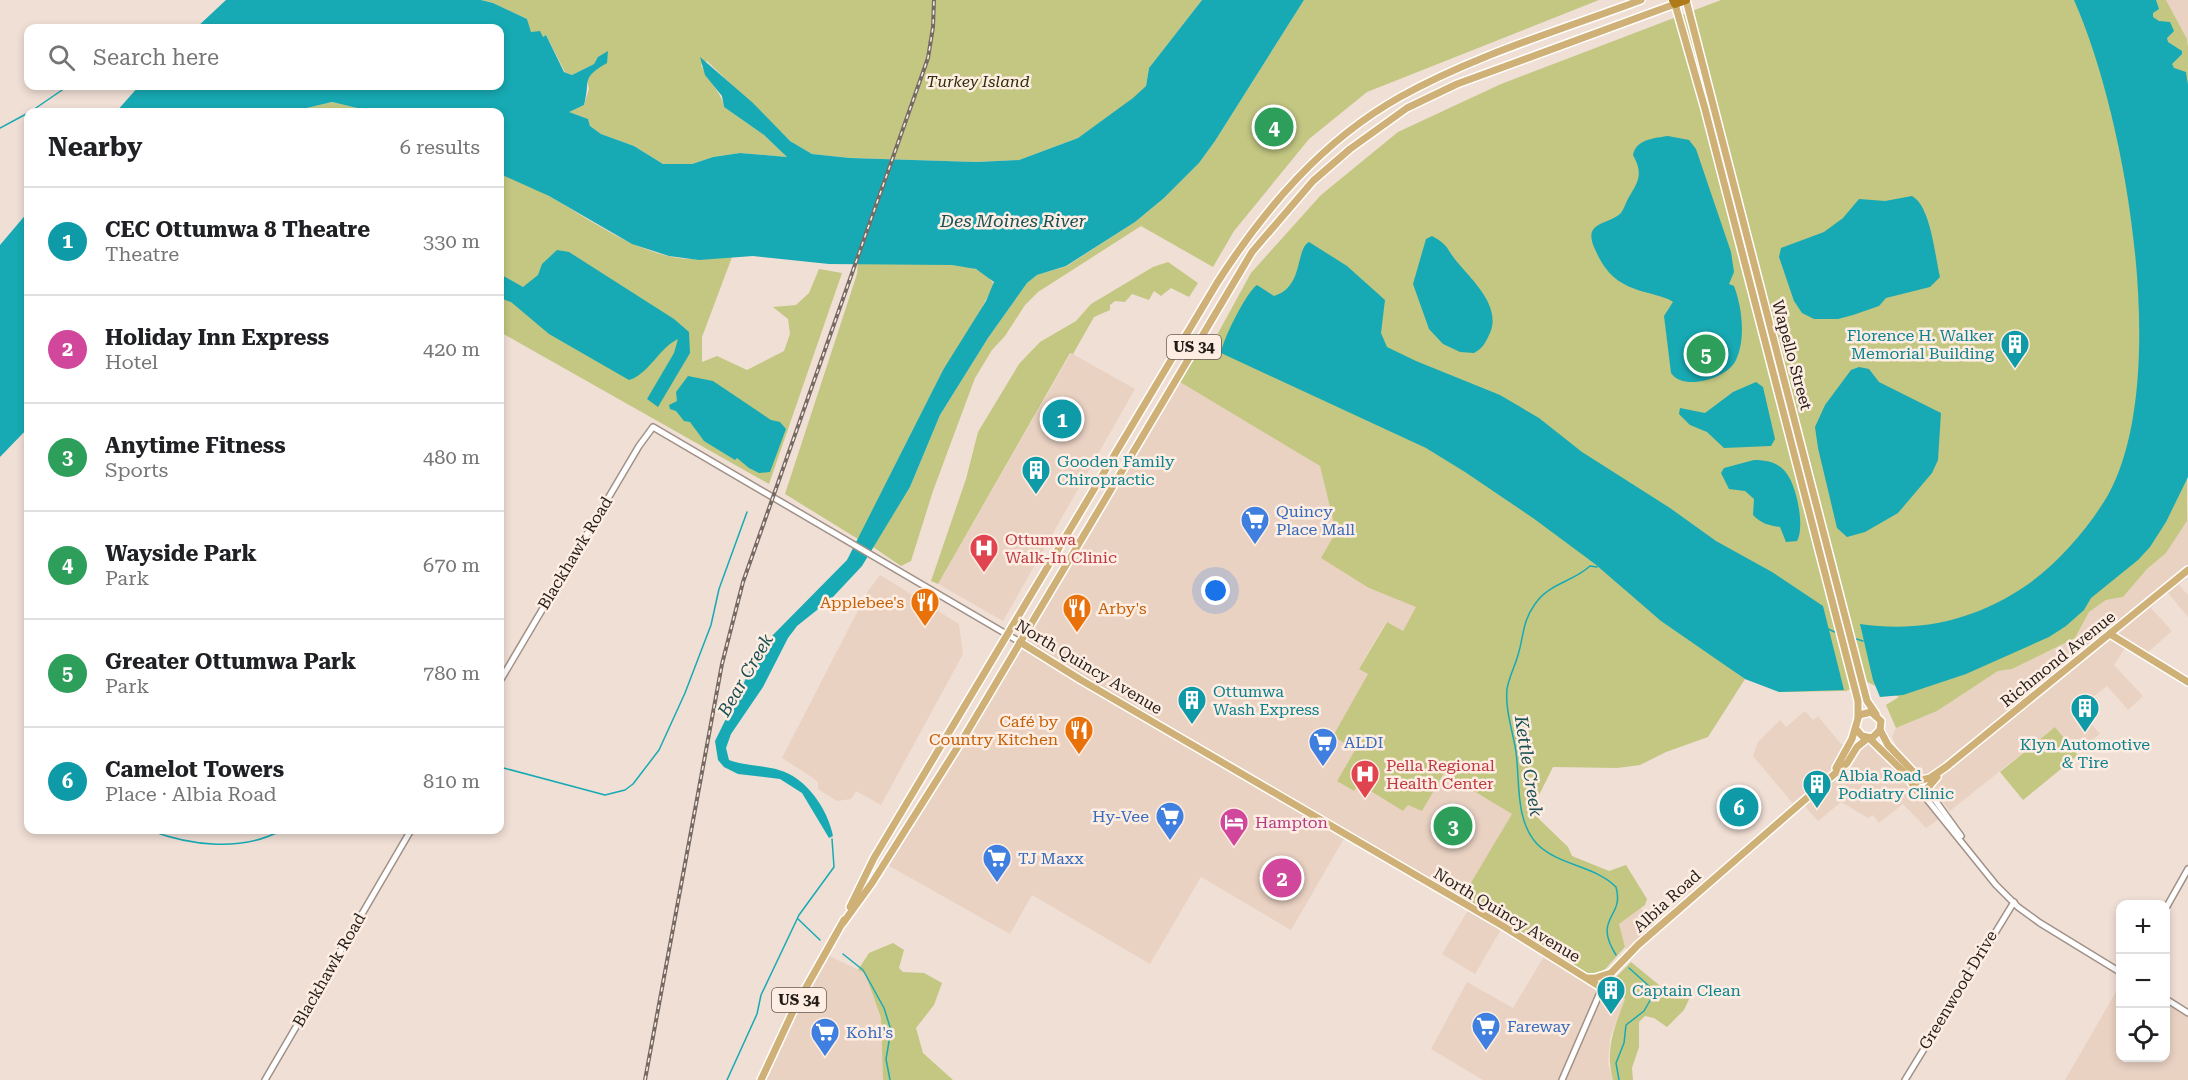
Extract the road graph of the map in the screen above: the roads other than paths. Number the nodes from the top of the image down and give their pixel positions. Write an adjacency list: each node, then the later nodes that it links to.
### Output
1 (1641, 0): 6 (main road, US 34)
2 (1686, 0): 3 (highway, US 34); 11 (main road, Wapello Street)
3 (1674, 2): 8 (main road, US 34); 12 (main road, Wapello Street)
4 (653, 427): 6 (street, North Quincy Avenue); 9 (street, Blackhawk Road)
5 (2188, 570): 7 (main road, Richmond Avenue)
6 (1007, 634): 8 (street, North Quincy Avenue); 22 (main road, US 34)
7 (2110, 634): 10 (main road); 17 (main road, Richmond Avenue)
8 (1020, 642): 22 (main road, US 34); 25 (main road, North Quincy Avenue)
9 (504, 674)
10 (2188, 682)
11 (1876, 714): 12 (main road); 14 (main road)
12 (1858, 717): 13 (main road)
13 (1856, 729): 15 (main road); 16 (main road, Albia Road)
14 (1880, 730): 15 (main road); 17 (main road)
15 (1868, 738): 16 (main road, Albia Road); 17 (main road)
16 (1832, 775): 24 (main road, Albia Road)
17 (1922, 786): 21 (street)
18 (409, 834): 29 (street, Blackhawk Road)
19 (2188, 869): 20 (street)
20 (2170, 901)
21 (2014, 902): 23 (street); 32 (street, Greenwood Drive)
22 (843, 923): 30 (main road, US 34)
23 (2116, 969)
24 (1611, 973): 25 (main road); 26 (main road, Albia Road)
25 (1584, 977): 26 (main road, North Quincy Avenue)
26 (1602, 988): 31 (street, Albia Road)
27 (2170, 1002): 28 (street)
28 (2188, 1013)
29 (265, 1080)
30 (761, 1080)
31 (1562, 1080)
32 (1905, 1080)

